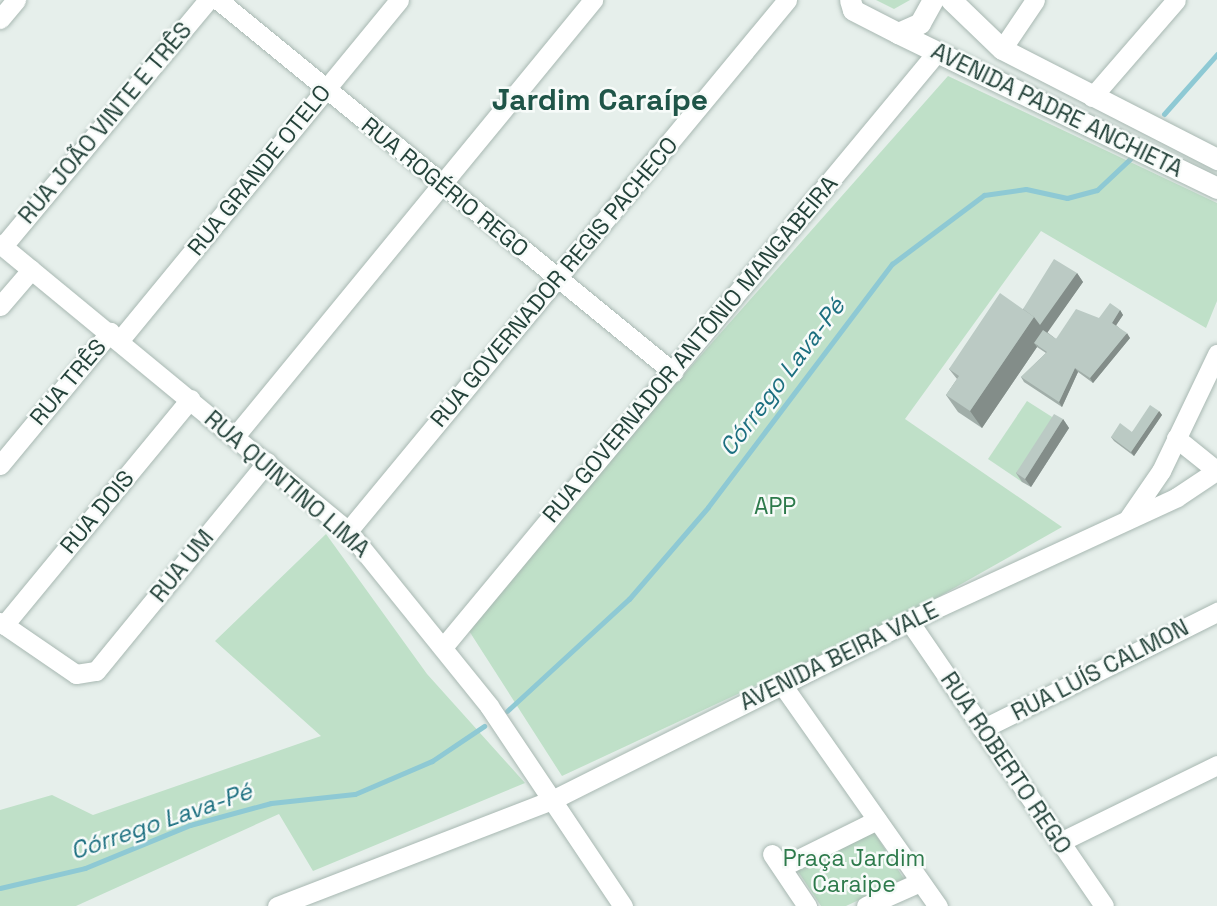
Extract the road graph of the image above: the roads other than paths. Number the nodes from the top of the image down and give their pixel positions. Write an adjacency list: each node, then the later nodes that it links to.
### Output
1 (16, 0): 13 (street)
2 (208, 0): 22 (street, RUA JOÃO VINTE E TRÊS)
3 (218, 0): 17 (street, RUA ROGÉRIO REGO)
4 (399, 0): 17 (street, RUA GRANDE OTELO)
5 (593, 0): 20 (street)
6 (787, 0): 24 (street, RUA GOVERNADOR REGIS PACHECO)
7 (831, 0): 12 (street, AVENIDA PADRE ANCHIETA)
8 (933, 0): 14 (street, AVENIDA PADRE ANCHIETA)
9 (951, 0): 15 (street, AVENIDA PADRE ANCHIETA)
10 (1035, 0): 15 (street)
11 (1176, 0): 18 (street)
12 (851, 5): 14 (street, AVENIDA PADRE ANCHIETA)
13 (0, 19)
14 (898, 33): 16 (street, AVENIDA PADRE ANCHIETA)
15 (1002, 50): 18 (street, AVENIDA PADRE ANCHIETA)
16 (937, 52): 21 (street, AVENIDA PADRE ANCHIETA); 28 (street, RUA GOVERNADOR ANTÔNIO MANGABEIRA)
17 (324, 88): 20 (street, RUA ROGÉRIO REGO); 26 (street, RUA GRANDE OTELO)
18 (1092, 97): 19 (street, AVENIDA PADRE ANCHIETA)
19 (1217, 159)
20 (441, 185): 24 (street, RUA ROGÉRIO REGO); 30 (street)
21 (1217, 188)
22 (1, 245): 23 (street, RUA QUINTINO LIMA)
23 (31, 270): 25 (street); 26 (street, RUA QUINTINO LIMA)
24 (557, 278): 28 (street, RUA ROGÉRIO REGO); 36 (street, RUA GOVERNADOR REGIS PACHECO)
25 (0, 306)
26 (115, 336): 29 (street, RUA QUINTINO LIMA); 33 (street, RUA TRÊS)
27 (1217, 354): 31 (street)
28 (673, 372): 40 (street, RUA GOVERNADOR ANTÔNIO MANGABEIRA)
29 (190, 399): 30 (street, RUA QUINTINO LIMA); 39 (street, RUA DOIS)
30 (236, 435): 32 (street, RUA QUINTINO LIMA)
31 (1176, 438): 34 (street); 35 (street)
32 (267, 462): 36 (street, RUA QUINTINO LIMA); 39 (street, RUA UM)
33 (0, 465)
34 (1217, 471): 35 (street, AVENIDA BEIRA VALE)
35 (1128, 520): 38 (street, AVENIDA BEIRA VALE)
36 (348, 531): 40 (street, RUA QUINTINO LIMA)
37 (1217, 611): 42 (street, RUA LUÍS CALMON)
38 (909, 621): 41 (street, AVENIDA BEIRA VALE); 42 (street, RUA ROBERTO REGO)
39 (2, 624)
40 (444, 646): 44 (street, RUA QUINTINO LIMA)
41 (781, 683): 44 (street, AVENIDA BEIRA VALE); 45 (street)
42 (982, 729): 46 (street, RUA ROBERTO REGO)
43 (1217, 765): 46 (street)
44 (554, 799): 48 (street, AVENIDA BEIRA VALE); 49 (street, RUA QUINTINO LIMA)
45 (877, 820): 47 (street); 50 (street)
46 (1060, 842): 53 (street, RUA ROBERTO REGO)
47 (920, 882): 51 (street); 52 (street)
48 (277, 906)
49 (623, 906)
50 (807, 906)
51 (866, 906)
52 (939, 906)
53 (1104, 906)

